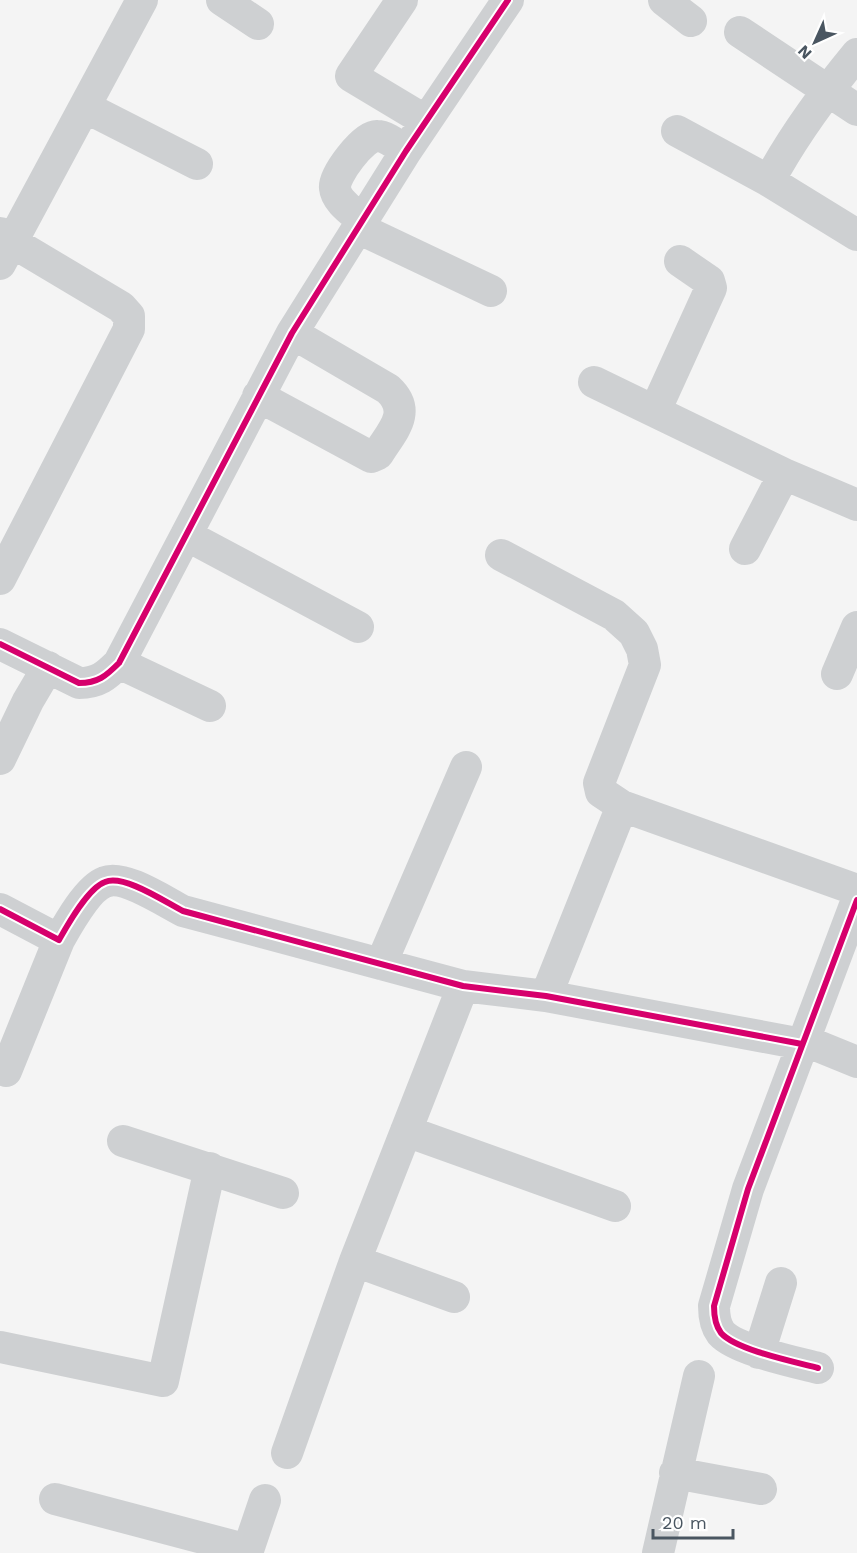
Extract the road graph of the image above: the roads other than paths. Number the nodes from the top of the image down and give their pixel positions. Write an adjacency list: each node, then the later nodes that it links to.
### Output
1 (142, 0): 11 (street)
2 (222, 0): 7 (street)
3 (402, 0): 13 (street)
4 (508, 0): 13 (street)
5 (664, 0): 6 (street)
6 (691, 21)
7 (258, 24)
8 (740, 32): 10 (street)
9 (857, 54): 10 (street)
10 (827, 91): 12 (street); 17 (street)
11 (85, 107): 16 (street); 20 (street)
12 (857, 110)
13 (426, 121): 15 (street)
14 (677, 131): 17 (street)
15 (406, 151): 18 (street); 18 (street)
16 (197, 164)
17 (769, 181): 19 (street)
18 (360, 224): 22 (street); 23 (street)
19 (857, 235)
20 (4, 246): 32 (street)
21 (680, 261): 26 (street)
22 (491, 291)
23 (292, 333): 25 (street); 25 (street)
24 (594, 382): 26 (street)
25 (258, 396): 29 (street)
26 (656, 411): 27 (street)
27 (784, 474): 28 (street); 30 (street)
28 (857, 505)
29 (186, 535): 33 (street); 36 (street)
30 (745, 549)
31 (501, 555): 42 (street)
32 (0, 579)
33 (358, 627)
34 (857, 627): 38 (street)
35 (0, 644): 37 (street)
36 (119, 663): 37 (street); 39 (street)
37 (48, 667): 40 (street)
38 (837, 674)
39 (210, 706)
40 (0, 759)
41 (466, 767): 47 (street)
42 (622, 806): 43 (street); 49 (street)
43 (857, 890)
44 (857, 900): 50 (street)
45 (0, 909): 46 (street)
46 (59, 940): 47 (street); 52 (street)
47 (381, 964): 48 (street)
48 (463, 986): 49 (street); 53 (street)
49 (546, 996): 50 (street)
50 (802, 1042): 51 (street); 62 (street)
51 (857, 1062)
52 (6, 1071)
53 (406, 1131): 57 (street); 58 (street)
54 (123, 1141): 55 (street)
55 (210, 1168): 56 (street); 61 (street)
56 (283, 1193)
57 (615, 1206)
58 (355, 1262): 60 (street); 65 (street)
59 (781, 1283): 62 (street)
60 (454, 1297)
61 (0, 1347)
62 (759, 1353): 63 (street)
63 (818, 1368)
64 (699, 1376): 66 (street)
65 (287, 1453)
66 (675, 1473): 67 (street); 71 (street)
67 (761, 1489)
68 (55, 1499): 70 (street)
69 (265, 1500): 70 (street)
70 (247, 1551)
71 (658, 1553)

